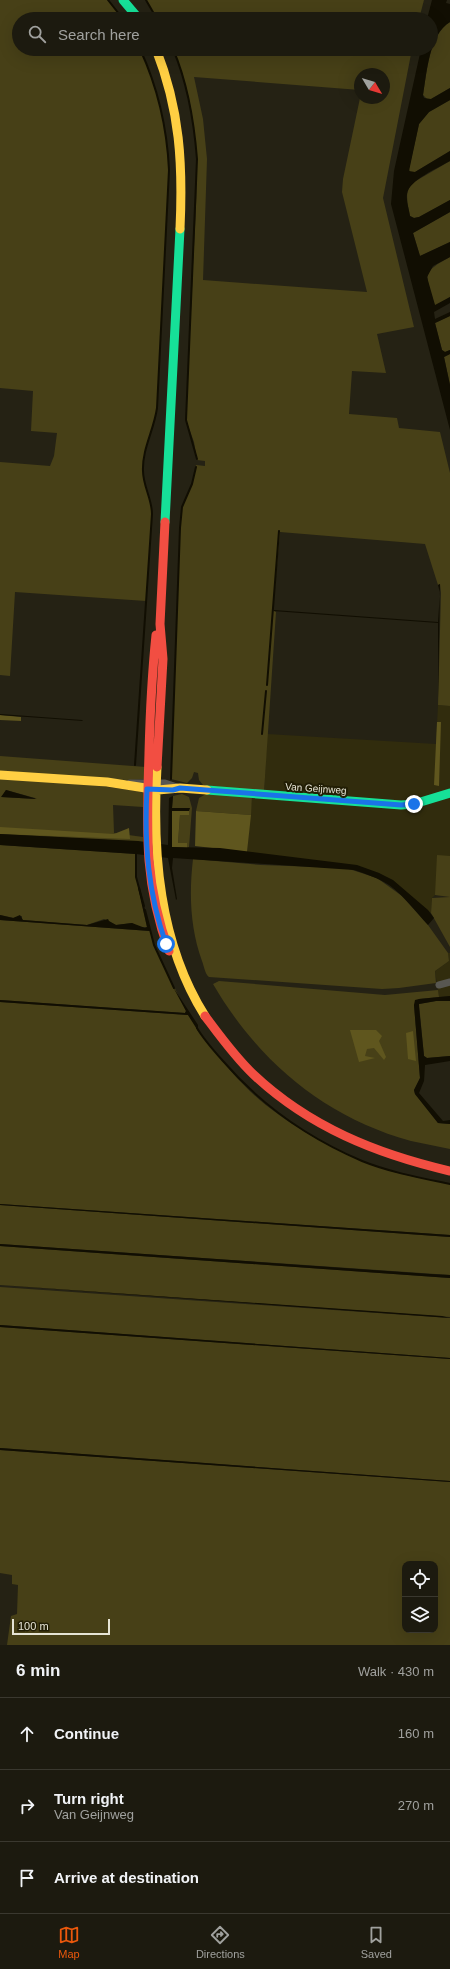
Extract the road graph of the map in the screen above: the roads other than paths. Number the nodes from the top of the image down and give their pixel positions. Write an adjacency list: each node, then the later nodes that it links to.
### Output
1 (123, 0): 3 (main road)
2 (131, 0): 4 (main road)
3 (134, 12)
4 (137, 12)
5 (159, 56): 7 (main road)
6 (0, 775): 7 (main road, Van Geijnweg)
7 (152, 786): 8 (main road, Van Geijnweg); 9 (main road); 9 (main road)
8 (450, 793)
9 (152, 863): 12 (main road)
10 (450, 982): 11 (street)
11 (439, 985)
12 (450, 1171)

